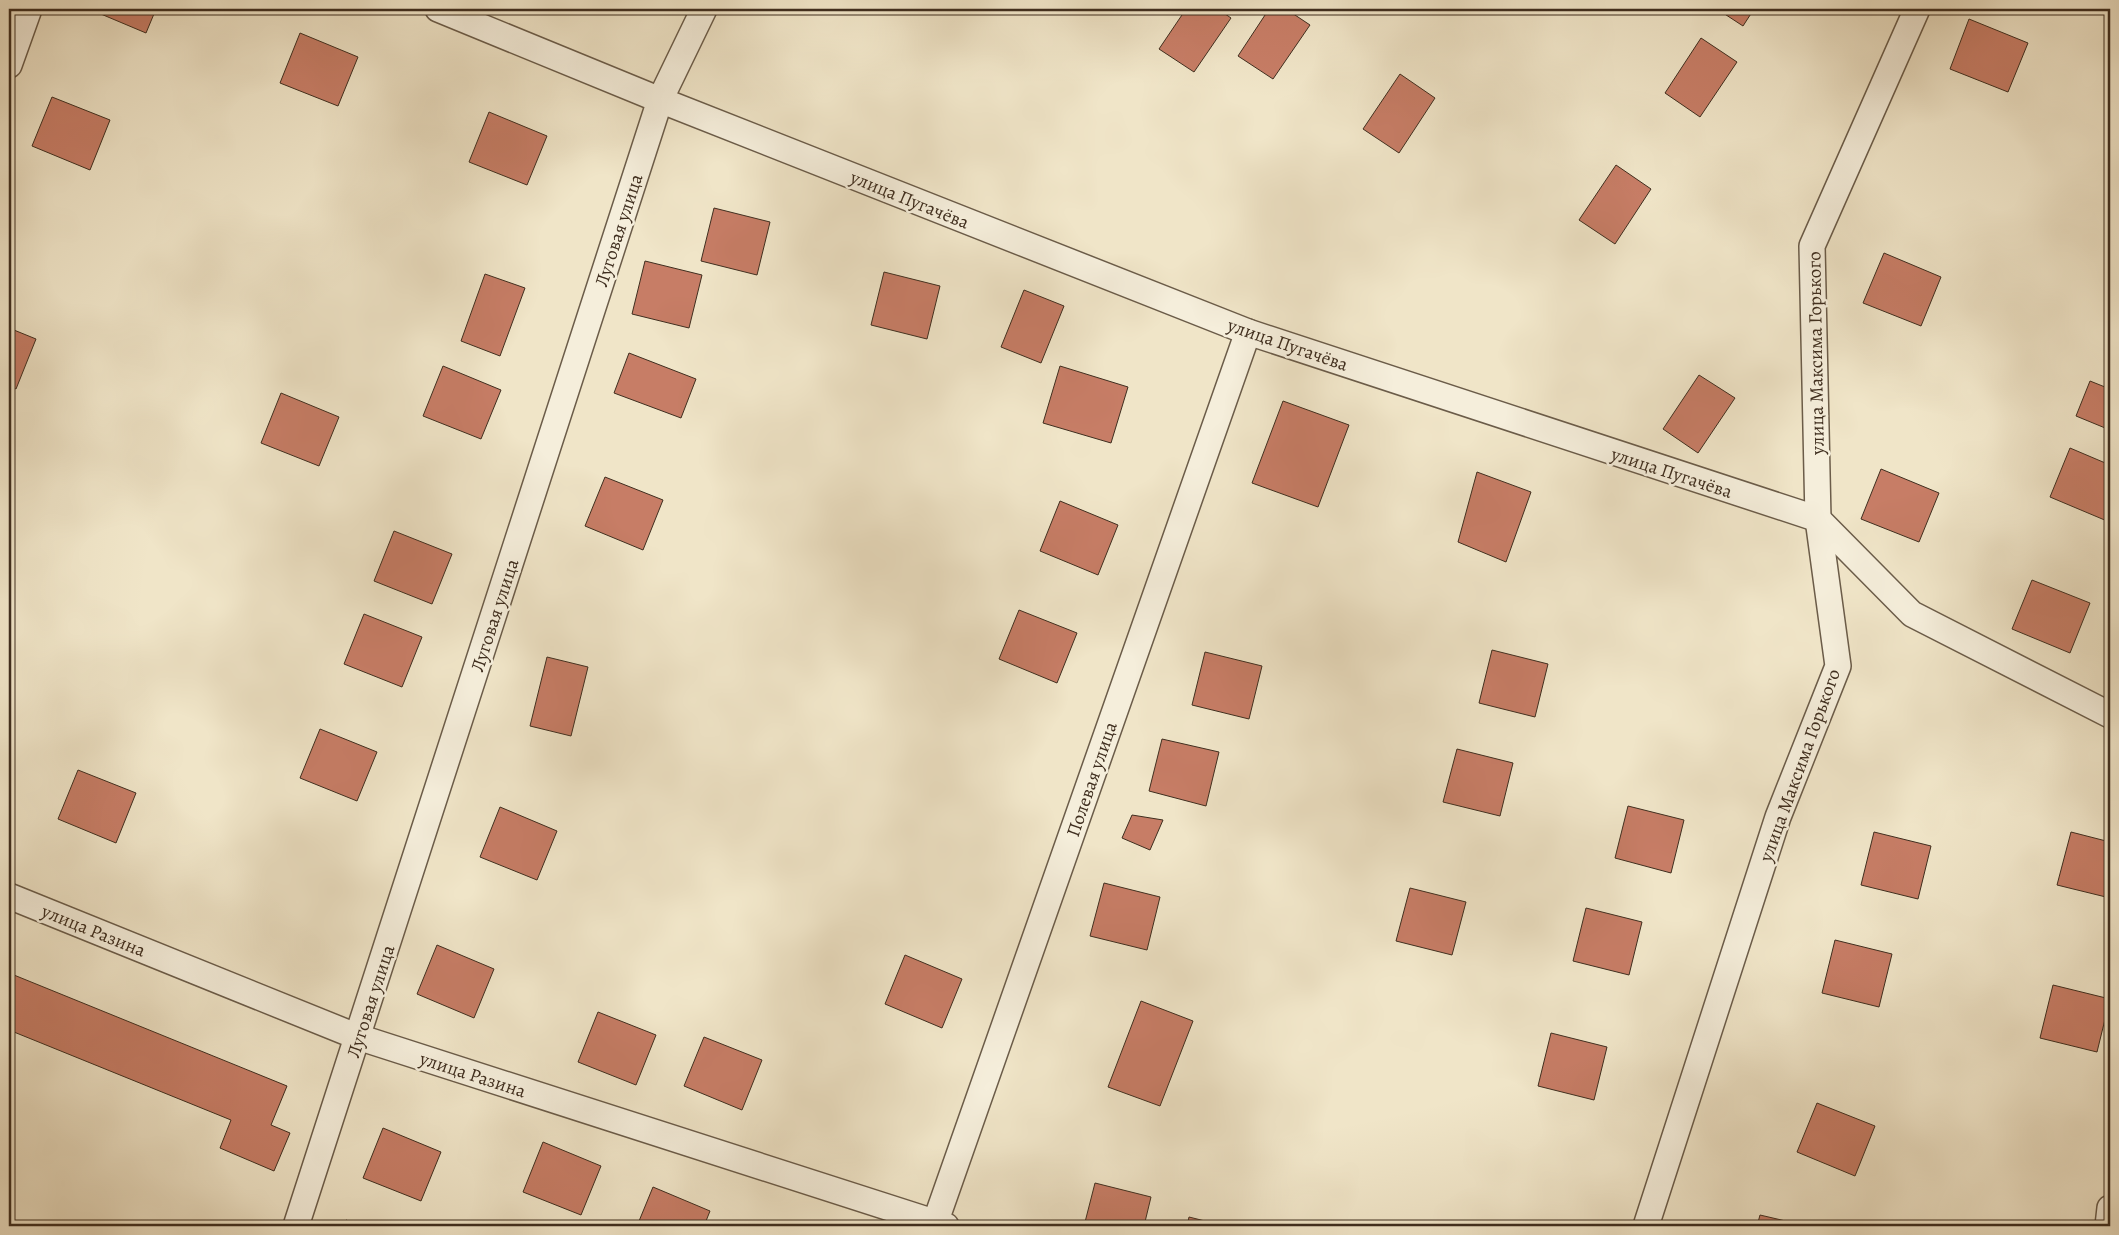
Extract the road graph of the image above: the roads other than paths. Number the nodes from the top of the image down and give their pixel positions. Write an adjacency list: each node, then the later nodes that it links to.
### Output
1 (29, 9): 5 (street)
2 (438, 9): 6 (street, улица Пугачёва)
3 (704, 9): 6 (street, Луговая улица)
4 (1917, 9): 8 (street, улица Максима Горького)
5 (9, 65)
6 (660, 100): 7 (street, улица Пугачёва); 11 (street, Луговая улица)
7 (1248, 332): 8 (street, улица Пугачёва); 13 (street, Полевая улица)
8 (1818, 519): 9 (street, улица Пугачёва); 15 (street, улица Максима Горького)
9 (2110, 715)
10 (9, 896): 11 (street, улица Разина)
11 (358, 1037): 13 (street, улица Разина); 14 (street, Луговая улица)
12 (2110, 1208): 16 (street)
13 (938, 1225)
14 (296, 1226)
15 (1646, 1226)
16 (2108, 1226)

